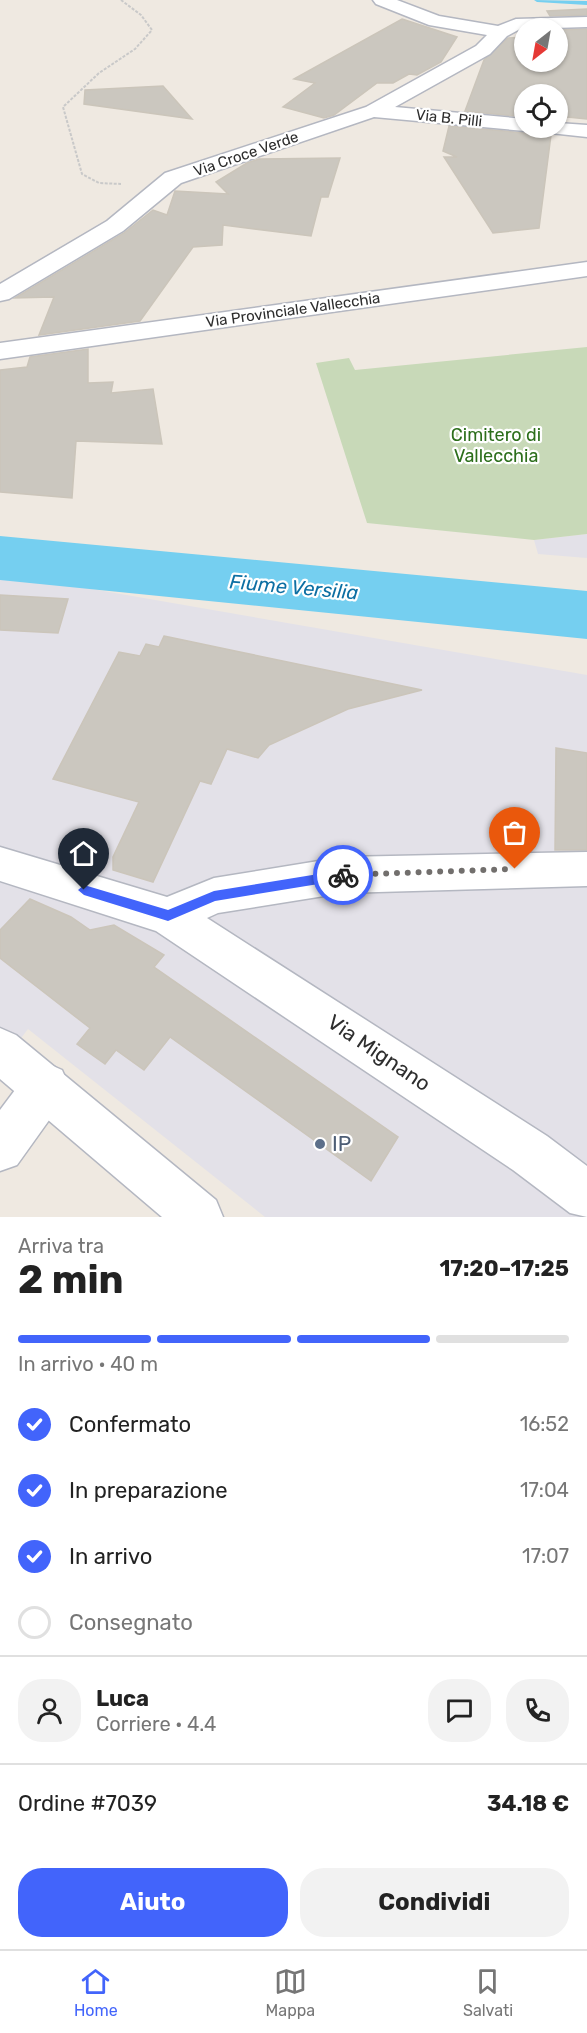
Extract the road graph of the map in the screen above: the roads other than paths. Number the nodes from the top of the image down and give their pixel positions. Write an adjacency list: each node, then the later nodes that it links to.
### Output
1 (382, 0): 2 (street)
2 (514, 22): 5 (street, Via Croce Verde)
3 (568, 22): 4 (street)
4 (587, 22)
5 (373, 111): 6 (street, Via B. Pilli); 10 (street, Via Croce Verde)
6 (514, 124)
7 (568, 130): 8 (street)
8 (587, 131)
9 (587, 269): 11 (street, Via Provinciale Vallecchia)
10 (0, 294)
11 (0, 351)
12 (0, 864): 14 (street, Via Mignano)
13 (587, 869): 14 (street)
14 (168, 916): 18 (street, Via Mignano)
15 (0, 1050): 16 (street)
16 (45, 1086): 17 (street); 19 (street)
17 (0, 1148)
18 (587, 1196)
19 (199, 1217)

